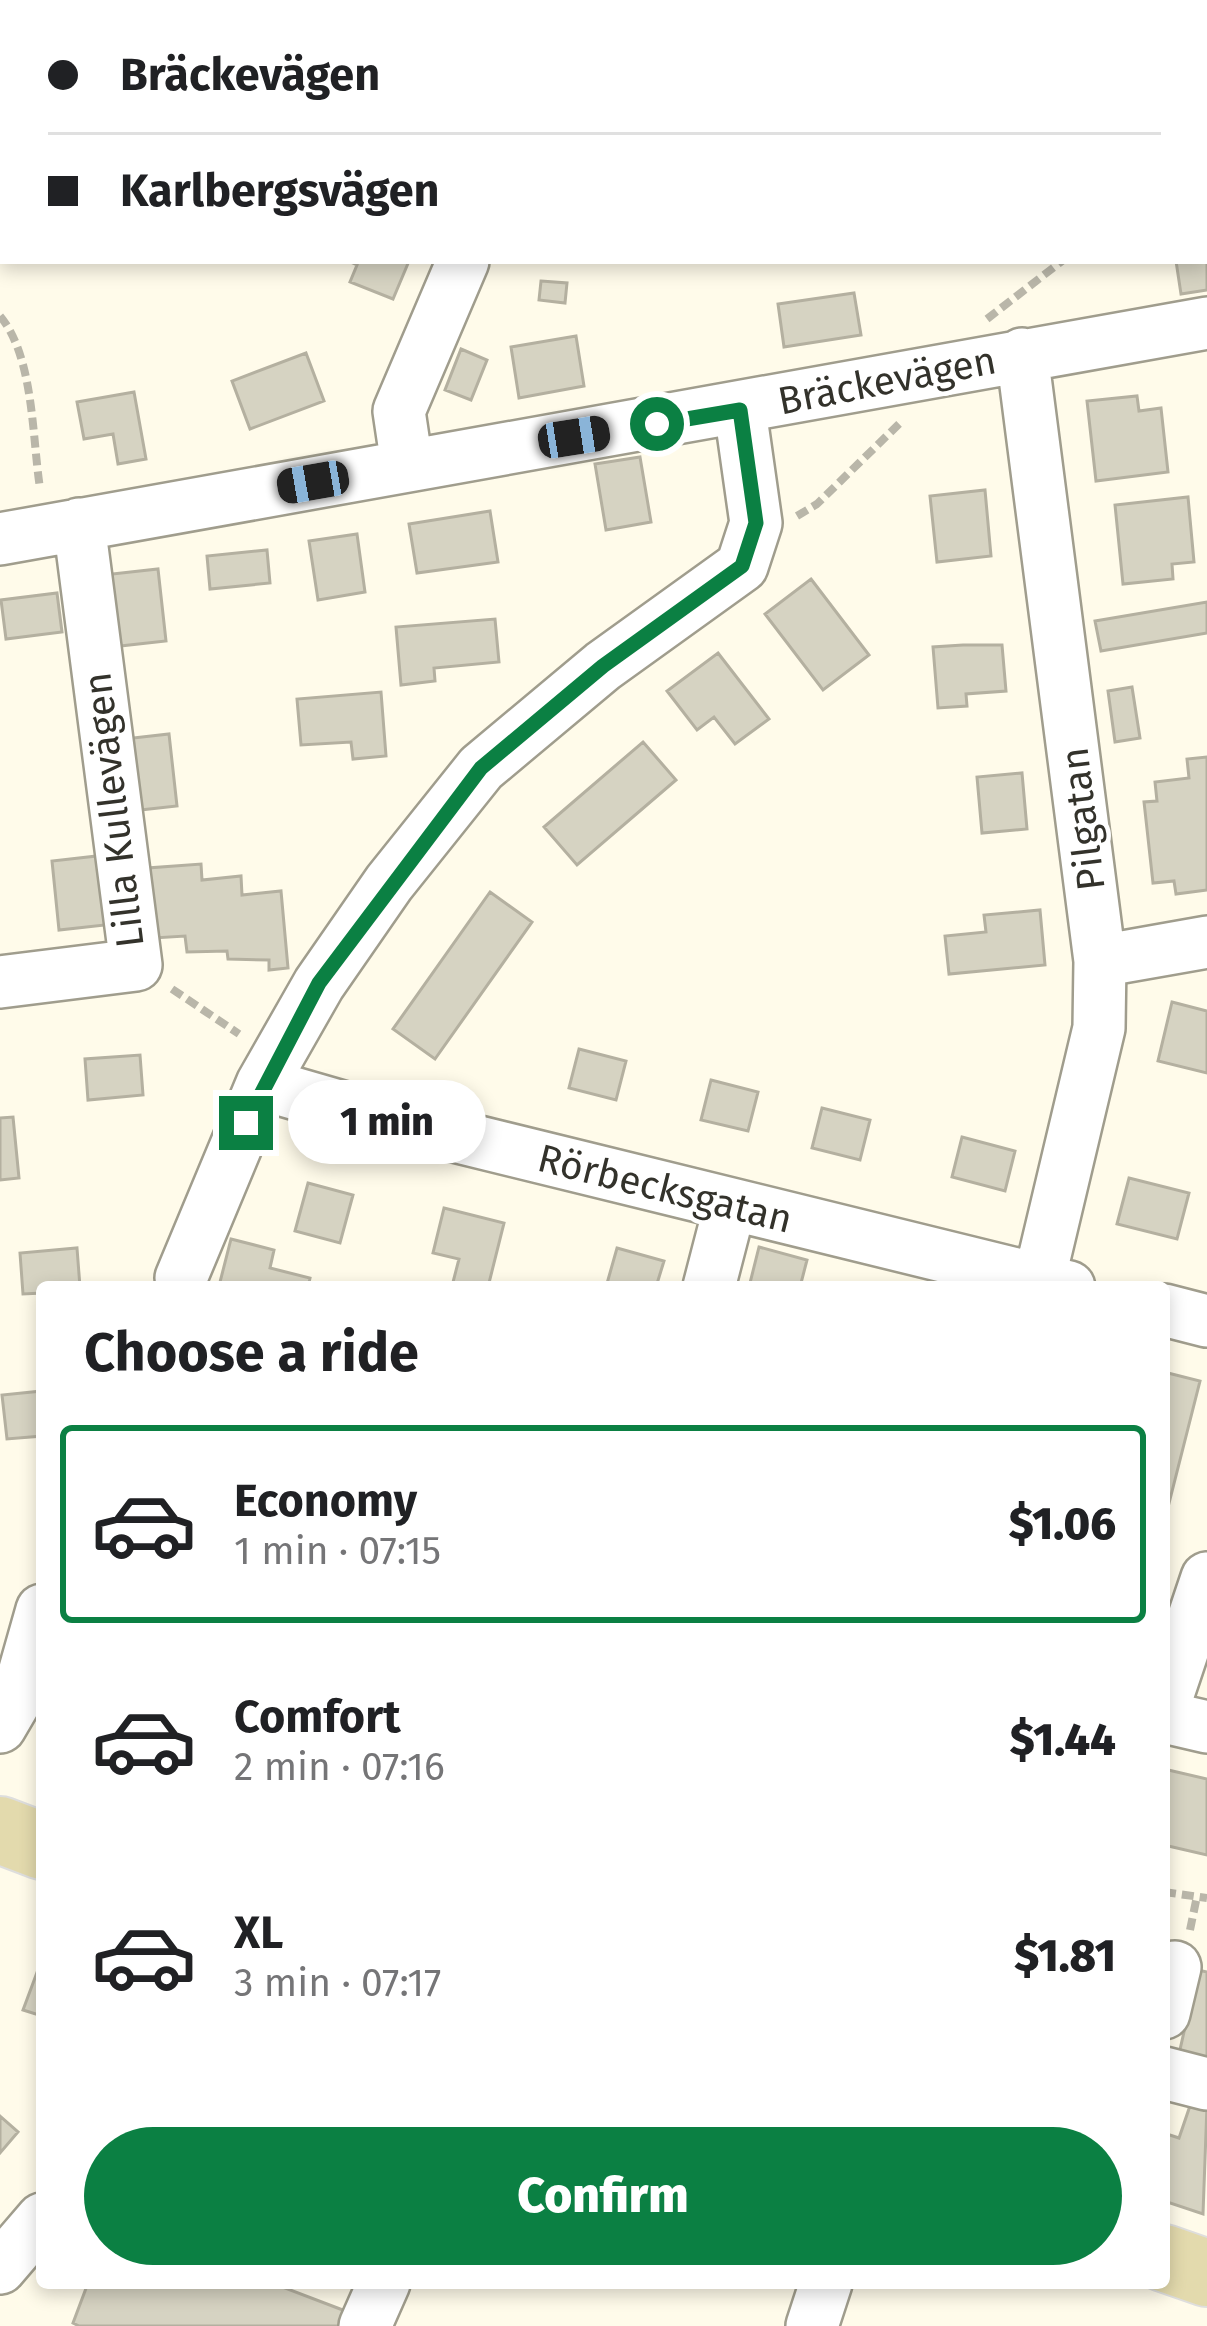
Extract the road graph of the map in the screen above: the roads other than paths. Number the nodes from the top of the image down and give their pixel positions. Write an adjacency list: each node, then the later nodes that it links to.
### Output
1 (462, 264): 5 (street)
2 (1207, 323): 3 (street, Bräckevägen)
3 (984, 362): 4 (street, Bräckevägen); 8 (street, Pilgatan)
4 (740, 410): 5 (street, Bräckevägen); 10 (street)
5 (406, 465): 6 (street, Bräckevägen)
6 (42, 531): 9 (street, Lilla Kullevägen)
7 (1207, 942): 8 (street)
8 (1100, 961): 15 (street, Pilgatan)
9 (0, 982)
10 (269, 1071): 11 (street, Rörbecksgatan); 12 (street)
11 (730, 1206): 13 (street); 14 (street, Rörbecksgatan)
12 (181, 1278)
13 (711, 1281)
14 (1046, 1281)
15 (1054, 1281)
16 (1170, 1312): 17 (street)
17 (1207, 1321)
18 (1207, 1578): 20 (street)
19 (36, 1631): 22 (street)
20 (1170, 1688)
21 (1170, 1719): 23 (street)
22 (0, 1726)
23 (1207, 1727)
24 (0, 1830): 25 (main road)
25 (36, 1844)
26 (1170, 2075): 27 (street)
27 (1207, 2084)
28 (36, 2226): 30 (street)
29 (1170, 2260): 31 (main road)
30 (0, 2268)
31 (1207, 2273)
32 (381, 2289): 34 (street)
33 (824, 2289): 35 (street)
34 (365, 2326)
35 (812, 2326)

